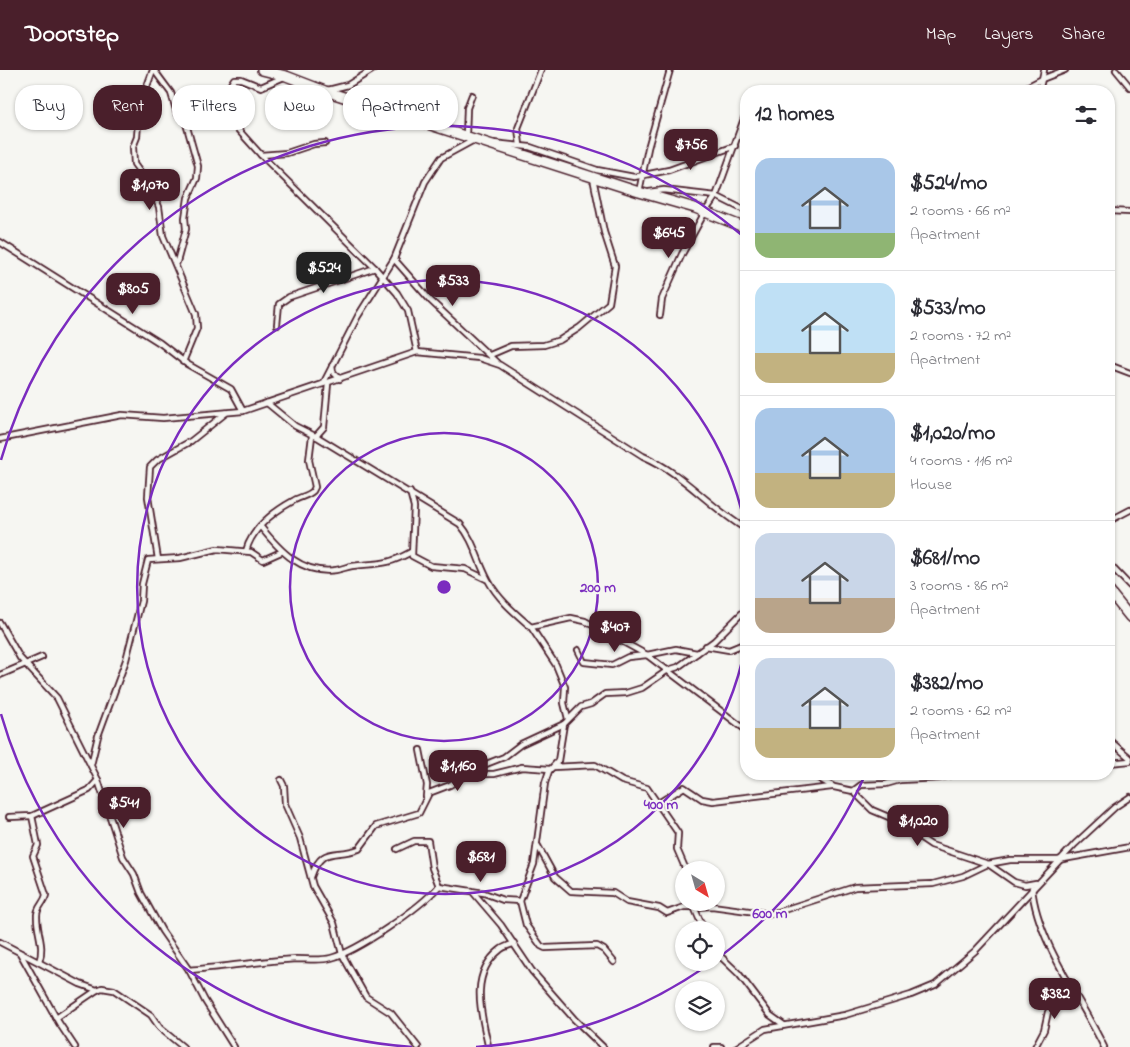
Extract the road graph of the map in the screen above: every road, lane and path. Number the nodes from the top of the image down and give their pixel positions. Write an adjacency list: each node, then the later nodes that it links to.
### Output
1 (154, 70): 37 (street); 37 (street)
2 (262, 70): 9 (highway)
3 (372, 70): 15 (street)
4 (541, 70): 23 (street)
5 (670, 70): 26 (street)
6 (1044, 70): 10 (street)
7 (1065, 70): 10 (street)
8 (1116, 70): 14 (street)
9 (286, 76): 11 (highway); 25 (street)
10 (1042, 79): 12 (street); 13 (street)
11 (309, 85)
12 (1030, 85)
13 (1040, 85)
14 (1130, 87)
15 (333, 89)
16 (333, 94): 19 (highway)
17 (472, 95): 19 (street)
18 (740, 131): 24 (street)
19 (466, 136): 20 (highway)
20 (476, 140): 22 (highway); 36 (street)
21 (325, 143): 25 (street)
22 (489, 144): 23 (street); 27 (highway)
23 (520, 145): 26 (street)
24 (735, 146): 26 (street); 29 (street)
25 (261, 155): 38 (street)
26 (641, 176): 28 (street)
27 (593, 177): 28 (highway); 43 (street)
28 (643, 193): 29 (street); 32 (highway)
29 (716, 196): 30 (street); 32 (street)
30 (740, 208)
31 (1115, 211): 33 (street)
32 (705, 212): 34 (highway); 40 (street)
33 (1130, 212)
34 (740, 226)
35 (0, 242): 44 (street)
36 (394, 259): 39 (street); 43 (street)
37 (176, 266): 44 (street)
38 (375, 268): 39 (street); 41 (street)
39 (382, 276): 42 (street); 46 (street)
40 (660, 314)
41 (277, 325)
42 (417, 352): 45 (street); 49 (street)
43 (490, 355): 45 (street)
44 (183, 362): 52 (street)
45 (500, 365): 59 (street)
46 (332, 366): 49 (street); 50 (street)
47 (1115, 367): 48 (street)
48 (1130, 373)
49 (340, 379): 50 (street)
50 (325, 384): 51 (street); 54 (street)
51 (267, 403): 52 (street); 54 (street)
52 (243, 411): 53 (street)
53 (227, 412): 55 (street); 64 (street)
54 (314, 436): 56 (street); 60 (street)
55 (0, 439)
56 (410, 492): 63 (street); 66 (street)
57 (1130, 510): 58 (street)
58 (1115, 518)
59 (740, 525)
60 (260, 526): 61 (street); 62 (street)
61 (246, 552): 62 (street); 64 (street)
62 (281, 552): 63 (street)
63 (411, 552): 66 (street)
64 (158, 559): 91 (street)
65 (1115, 570): 67 (street)
66 (488, 580): 72 (street)
67 (1130, 586)
68 (1115, 598): 70 (highway)
69 (740, 617): 74 (street)
70 (1130, 617)
71 (0, 623): 79 (street)
72 (531, 627): 77 (street); 84 (street)
73 (740, 645): 74 (street)
74 (706, 646): 76 (street)
75 (578, 650): 77 (street)
76 (697, 653): 77 (street); 80 (street)
77 (648, 655): 81 (street)
78 (42, 657): 79 (street)
79 (25, 665): 82 (street); 91 (street)
80 (681, 665): 81 (street); 83 (street)
81 (668, 670): 83 (street); 84 (street)
82 (0, 675)
83 (678, 679): 86 (street)
84 (568, 719): 85 (street)
85 (564, 724): 92 (street); 93 (street)
86 (740, 726)
87 (1115, 745): 89 (street)
88 (420, 750): 100 (street)
89 (1130, 759): 90 (street)
90 (1115, 763)
91 (91, 765): 94 (street)
92 (552, 768): 93 (street); 102 (street); 105 (street)
93 (468, 774): 100 (street)
94 (98, 780): 103 (street); 126 (street)
95 (281, 780): 111 (street)
96 (822, 780): 98 (street)
97 (900, 780): 99 (street)
98 (834, 787): 99 (street); 102 (street)
99 (853, 792): 110 (street)
100 (426, 796): 111 (street)
101 (1130, 796): 108 (street)
102 (657, 804): 109 (street)
103 (32, 816): 104 (street); 124 (street)
104 (9, 817)
105 (538, 846): 116 (street); 118 (street)
106 (1130, 847): 108 (street)
107 (396, 848): 113 (street)
108 (1058, 860): 110 (street); 112 (street)
109 (682, 861)
110 (988, 864): 112 (street); 117 (street)
111 (311, 877): 122 (street)
112 (1036, 883): 114 (street)
113 (438, 886): 115 (street); 122 (street)
114 (1032, 888): 128 (street); 130 (street)
115 (472, 891): 116 (street); 120 (street)
116 (520, 901): 125 (street)
117 (725, 908)
118 (675, 910)
119 (0, 942): 121 (street)
120 (514, 943): 131 (street); 136 (street)
121 (20, 953): 124 (street); 129 (street)
122 (342, 954): 126 (street); 135 (street)
123 (725, 961): 130 (street)
124 (39, 962): 127 (street)
125 (614, 962)
126 (189, 970): 134 (street)
127 (97, 990): 129 (street); 133 (street)
128 (1075, 990): 140 (street); 141 (street)
129 (56, 1018): 132 (street)
130 (784, 1025): 139 (street)
131 (488, 1045)
132 (75, 1047)
133 (182, 1047)
134 (234, 1047)
135 (418, 1047)
136 (603, 1047)
137 (714, 1047): 138 (street)
138 (721, 1047)
139 (737, 1047)
140 (1034, 1047)
141 (1104, 1047)

